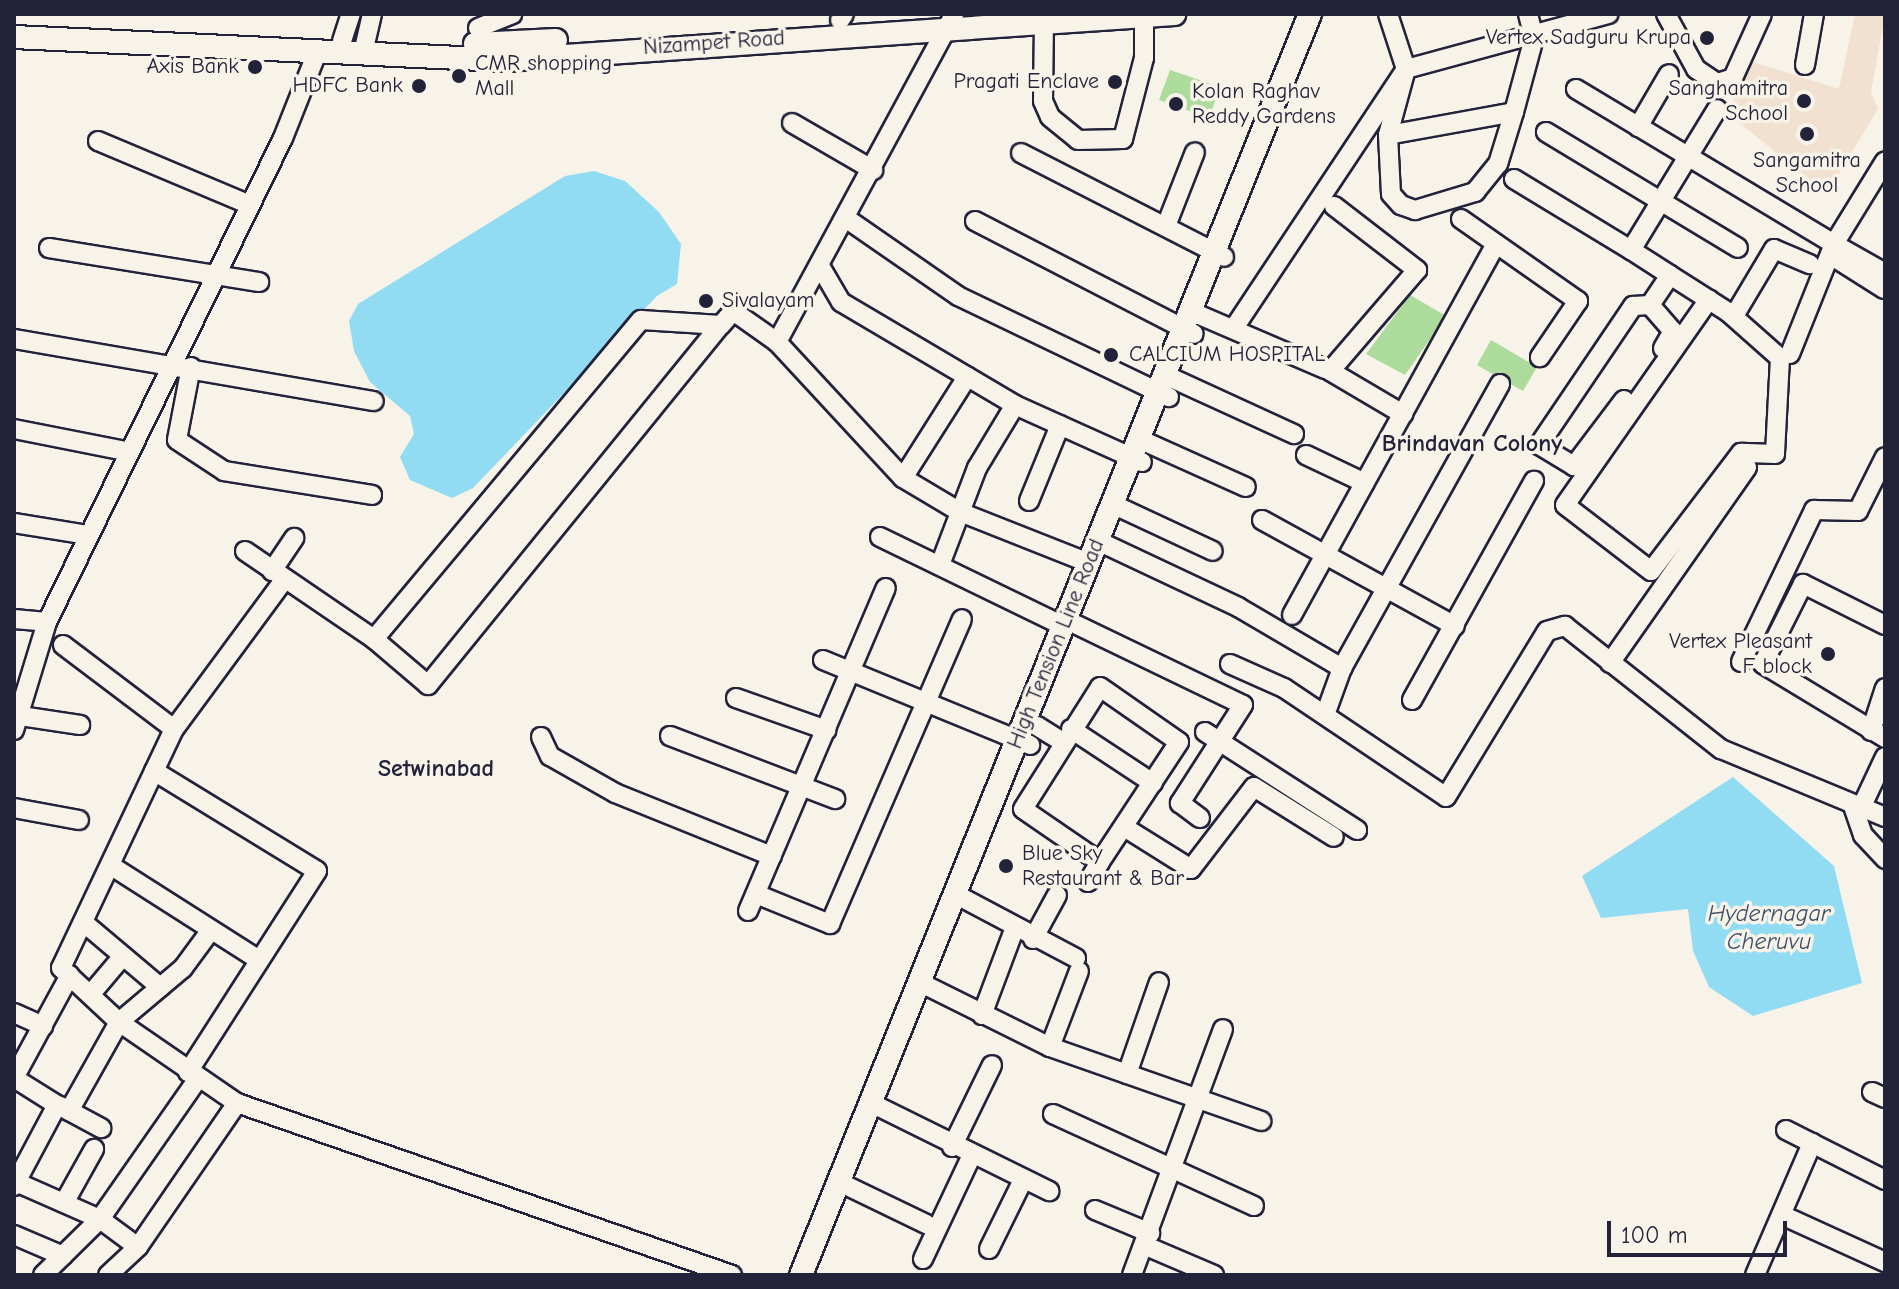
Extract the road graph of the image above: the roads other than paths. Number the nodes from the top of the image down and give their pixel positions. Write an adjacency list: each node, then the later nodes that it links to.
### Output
1 (338, 14): 22 (street)
2 (351, 14): 22 (street)
3 (372, 14): 23 (street)
4 (512, 14): 19 (street)
5 (924, 14): 15 (main road, Nizampet Road)
6 (1174, 14): 14 (main road, Nizampet Road)
7 (1388, 14): 25 (street)
8 (1528, 14): 21 (street)
9 (1609, 14): 21 (street)
10 (1666, 14): 11 (street)
11 (1762, 14)
12 (1814, 14): 24 (street)
13 (1316, 15): 53 (main road, High Tension Line Road)
14 (1144, 16): 16 (main road, Nizampet Road); 16 (street)
15 (842, 17): 23 (main road, Nizampet Road)
16 (1044, 20): 17 (main road, Nizampet Road)
17 (953, 21): 23 (main road, Nizampet Road); 39 (street)
18 (14, 26): 22 (main road, Nizampet Road)
19 (478, 28)
20 (14, 37): 22 (main road, Nizampet Road)
21 (1534, 38): 25 (street); 29 (street)
22 (331, 44): 23 (main road, Nizampet Road); 42 (street)
23 (364, 48)
24 (1805, 65)
25 (1406, 69): 33 (street); 65 (street)
26 (1669, 74): 31 (street)
27 (1576, 89): 31 (street)
28 (1717, 109): 37 (street)
29 (1514, 112): 33 (street); 33 (street)
30 (792, 123): 39 (street)
31 (1638, 127): 37 (street)
32 (1546, 132): 41 (street)
33 (1388, 135)
34 (98, 141): 42 (street)
35 (1195, 152): 47 (street)
36 (1021, 153): 47 (street)
37 (1685, 156): 41 (street); 51 (street)
38 (1885, 161): 51 (street)
39 (873, 170): 44 (street)
40 (1514, 179): 52 (street)
41 (1657, 201): 50 (street); 52 (street)
42 (250, 205): 56 (street)
43 (1334, 206): 78 (street)
44 (847, 219): 55 (street); 75 (street)
45 (1461, 219): 48 (street)
46 (975, 221): 63 (street)
47 (1166, 226): 53 (street)
48 (1496, 244): 69 (street); 78 (street)
49 (49, 248): 56 (street)
50 (1738, 248)
51 (1831, 249): 59 (street); 68 (street)
52 (1631, 250): 57 (street)
53 (1219, 254): 63 (main road, High Tension Line Road)
54 (1810, 264): 62 (street)
55 (820, 266): 67 (street); 73 (street)
56 (213, 274): 58 (street); 70 (street)
57 (1670, 275): 60 (street); 61 (street)
58 (259, 282)
59 (1885, 288)
60 (1709, 299): 62 (street); 62 (street)
61 (1650, 305): 61 (street)
62 (1731, 314)
63 (1192, 322): 65 (street); 75 (main road, High Tension Line Road)
64 (721, 325): 67 (street); 116 (street); 116 (street)
65 (1234, 328): 72 (street)
66 (14, 339): 70 (street)
67 (777, 342): 87 (street)
68 (1790, 354)
69 (1540, 357)
70 (171, 363): 71 (street); 83 (street)
71 (191, 367): 76 (street); 91 (street)
72 (1325, 369)
73 (967, 377): 77 (street); 87 (street)
74 (1500, 384): 107 (street)
75 (1167, 386): 81 (street); 82 (main road, High Tension Line Road)
76 (374, 401)
77 (1015, 405): 79 (street); 94 (street)
78 (1403, 414): 89 (street)
79 (1060, 425): 82 (street); 92 (street)
80 (14, 429): 83 (street)
81 (1294, 434)
82 (1140, 451): 90 (street); 93 (main road, High Tension Line Road)
83 (130, 452): 97 (street)
84 (1306, 455): 89 (street)
85 (1885, 457): 119 (street)
86 (1747, 467): 120 (street)
87 (903, 478): 94 (street)
88 (1534, 481): 115 (street)
89 (1365, 483): 103 (street)
90 (1246, 487)
91 (372, 495)
92 (1029, 501)
93 (1118, 507): 100 (main road, High Tension Line Road); 102 (street)
94 (960, 512): 104 (street); 105 (street)
95 (1262, 520): 103 (street)
96 (14, 523): 97 (street)
97 (87, 535): 112 (street)
98 (880, 537): 105 (street)
99 (294, 538): 106 (street)
100 (1103, 543): 104 (main road, High Tension Line Road); 114 (main road); 122 (street)
101 (245, 551): 106 (street)
102 (1213, 551)
103 (1325, 555): 107 (street); 109 (street)
104 (1089, 563): 114 (main road, High Tension Line Road)
105 (940, 565): 114 (street)
106 (278, 576): 116 (street); 131 (street)
107 (1387, 587): 115 (street); 122 (street)
108 (886, 588): 123 (street)
109 (1292, 615)
110 (14, 619): 112 (street)
111 (962, 619): 127 (street)
112 (47, 622): 129 (street)
113 (1885, 625): 134 (street)
114 (1070, 626): 136 (main road, High Tension Line Road); 139 (street)
115 (1455, 626): 126 (street)
116 (374, 639)
117 (63, 645): 131 (street)
118 (823, 660): 123 (street)
119 (1741, 662)
120 (1610, 663): 128 (street); 145 (street)
121 (1230, 664): 128 (street)
122 (1342, 668): 128 (street)
123 (853, 672): 127 (street); 132 (street)
124 (1885, 688): 134 (street)
125 (736, 698): 132 (street)
126 (1412, 700)
127 (928, 703): 136 (street); 153 (street)
128 (1325, 715)
129 (15, 720): 130 (street)
130 (80, 725)
131 (174, 729): 141 (street)
132 (827, 730): 142 (street)
133 (1205, 732): 139 (street)
134 (1878, 735)
135 (670, 736): 142 (street)
136 (1027, 736): 138 (street); 159 (main road, High Tension Line Road)
137 (541, 737): 153 (street)
138 (1062, 742): 143 (street); 143 (street); 155 (street)
139 (1223, 744): 143 (street); 151 (street)
140 (1885, 757): 145 (street)
141 (154, 771): 156 (street); 165 (street)
142 (802, 787): 144 (street); 153 (street)
143 (1167, 793): 148 (street); 150 (street)
144 (835, 799)
145 (1857, 807): 147 (street); 154 (street)
146 (14, 808): 149 (street)
147 (1885, 817)
148 (1200, 818)
149 (79, 820)
150 (1124, 827): 152 (street); 155 (street)
151 (1357, 830)
152 (1334, 837)
153 (772, 856)
154 (1885, 859)
155 (1100, 862): 157 (street)
156 (110, 865): 160 (street); 161 (street)
157 (1088, 882)
158 (1057, 895): 163 (street)
159 (961, 897): 162 (street); 168 (main road, High Tension Line Road)
160 (83, 922): 164 (street); 166 (street)
161 (211, 930): 165 (street); 169 (street)
162 (1014, 930): 163 (street); 172 (street)
163 (1033, 939): 176 (street)
164 (123, 956): 169 (street); 170 (street)
165 (259, 960): 179 (street)
166 (70, 975): 170 (street); 174 (street)
167 (1159, 982): 178 (street)
168 (926, 986): 172 (street); 183 (main road, High Tension Line Road)
169 (160, 987): 173 (street)
170 (90, 995): 173 (street)
171 (14, 1013): 174 (street)
172 (982, 1015): 176 (street)
173 (119, 1022): 179 (street); 184 (street)
174 (43, 1026): 180 (street)
175 (1223, 1029): 181 (street)
176 (1050, 1047): 178 (street)
177 (992, 1065): 190 (street)
178 (1127, 1074): 181 (street)
179 (192, 1076): 182 (street); 203 (street)
180 (14, 1078): 184 (street)
181 (1198, 1100): 186 (street); 193 (street)
182 (237, 1103): 207 (street); 214 (street)
183 (877, 1107): 190 (street); 197 (main road, High Tension Line Road)
184 (63, 1108): 187 (street); 196 (street)
185 (1053, 1114): 193 (street)
186 (1261, 1121)
187 (101, 1128)
188 (1786, 1130): 189 (street)
189 (1812, 1143): 195 (street); 202 (street)
190 (952, 1147): 192 (street)
191 (94, 1149): 199 (street)
192 (971, 1157): 194 (street); 210 (street)
193 (1172, 1167): 200 (street); 206 (street)
194 (1023, 1180): 198 (street); 208 (street)
195 (1885, 1180)
196 (15, 1184): 199 (street)
197 (846, 1185): 204 (street); 215 (main road, High Tension Line Road); 216 (main road)
198 (1049, 1191)
199 (64, 1203): 203 (street)
200 (1254, 1206)
201 (1095, 1210): 206 (street)
202 (1784, 1216): 211 (street); 219 (street)
203 (100, 1219): 207 (street); 209 (street)
204 (926, 1224)
205 (14, 1235): 209 (street)
206 (1148, 1239): 217 (street); 218 (street)
207 (138, 1247): 213 (street)
208 (989, 1249)
209 (63, 1256): 212 (street)
210 (923, 1259)
211 (1885, 1262)
212 (43, 1275)
213 (108, 1275)
214 (732, 1275)
215 (801, 1275)
216 (818, 1275)
217 (1132, 1275)
218 (1214, 1275)
219 (1755, 1275)

